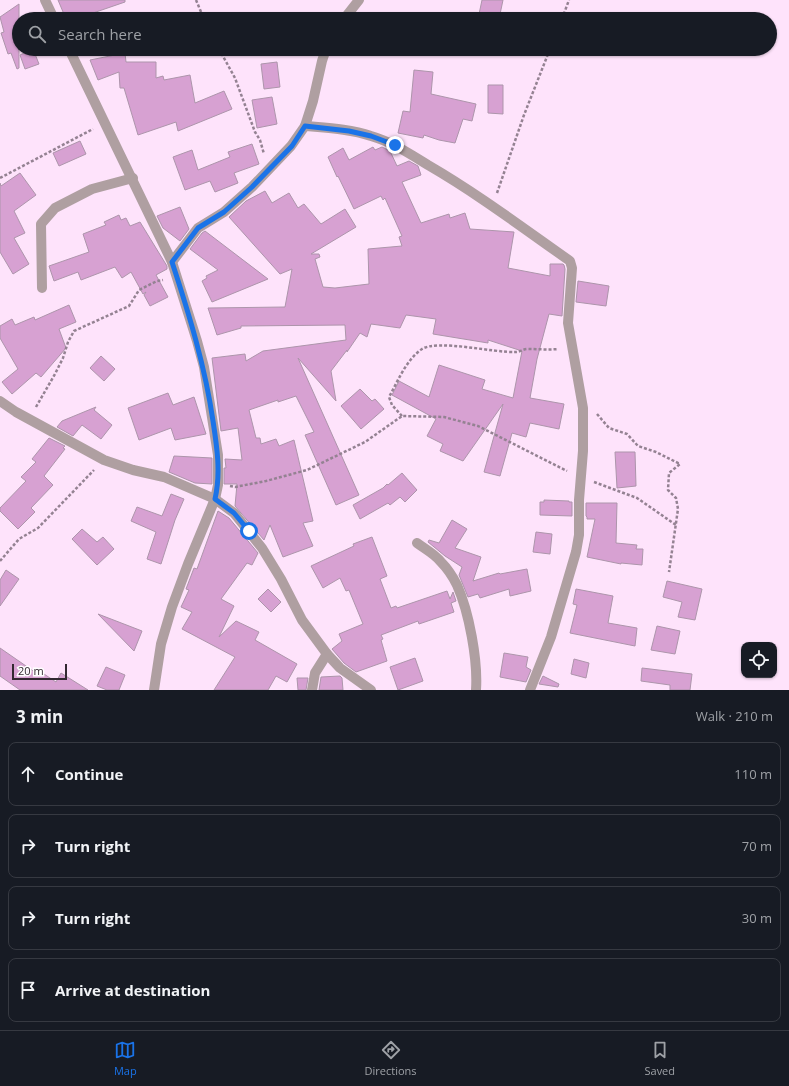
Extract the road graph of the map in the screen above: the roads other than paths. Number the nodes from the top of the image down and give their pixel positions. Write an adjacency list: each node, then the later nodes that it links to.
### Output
1 (45, 0): 3 (street)
2 (359, 0): 4 (street)
3 (51, 12)
4 (350, 12)
5 (73, 56): 8 (street)
6 (324, 56): 7 (street)
7 (305, 126): 9 (street); 19 (street)
8 (133, 178): 9 (street); 10 (street)
9 (172, 262): 12 (street)
10 (42, 288)
11 (0, 401): 12 (street)
12 (215, 499): 14 (street); 15 (street)
13 (417, 543): 18 (street)
14 (327, 654): 16 (street); 17 (street)
15 (154, 690)
16 (312, 690)
17 (371, 690)
18 (476, 690)
19 (530, 690)

